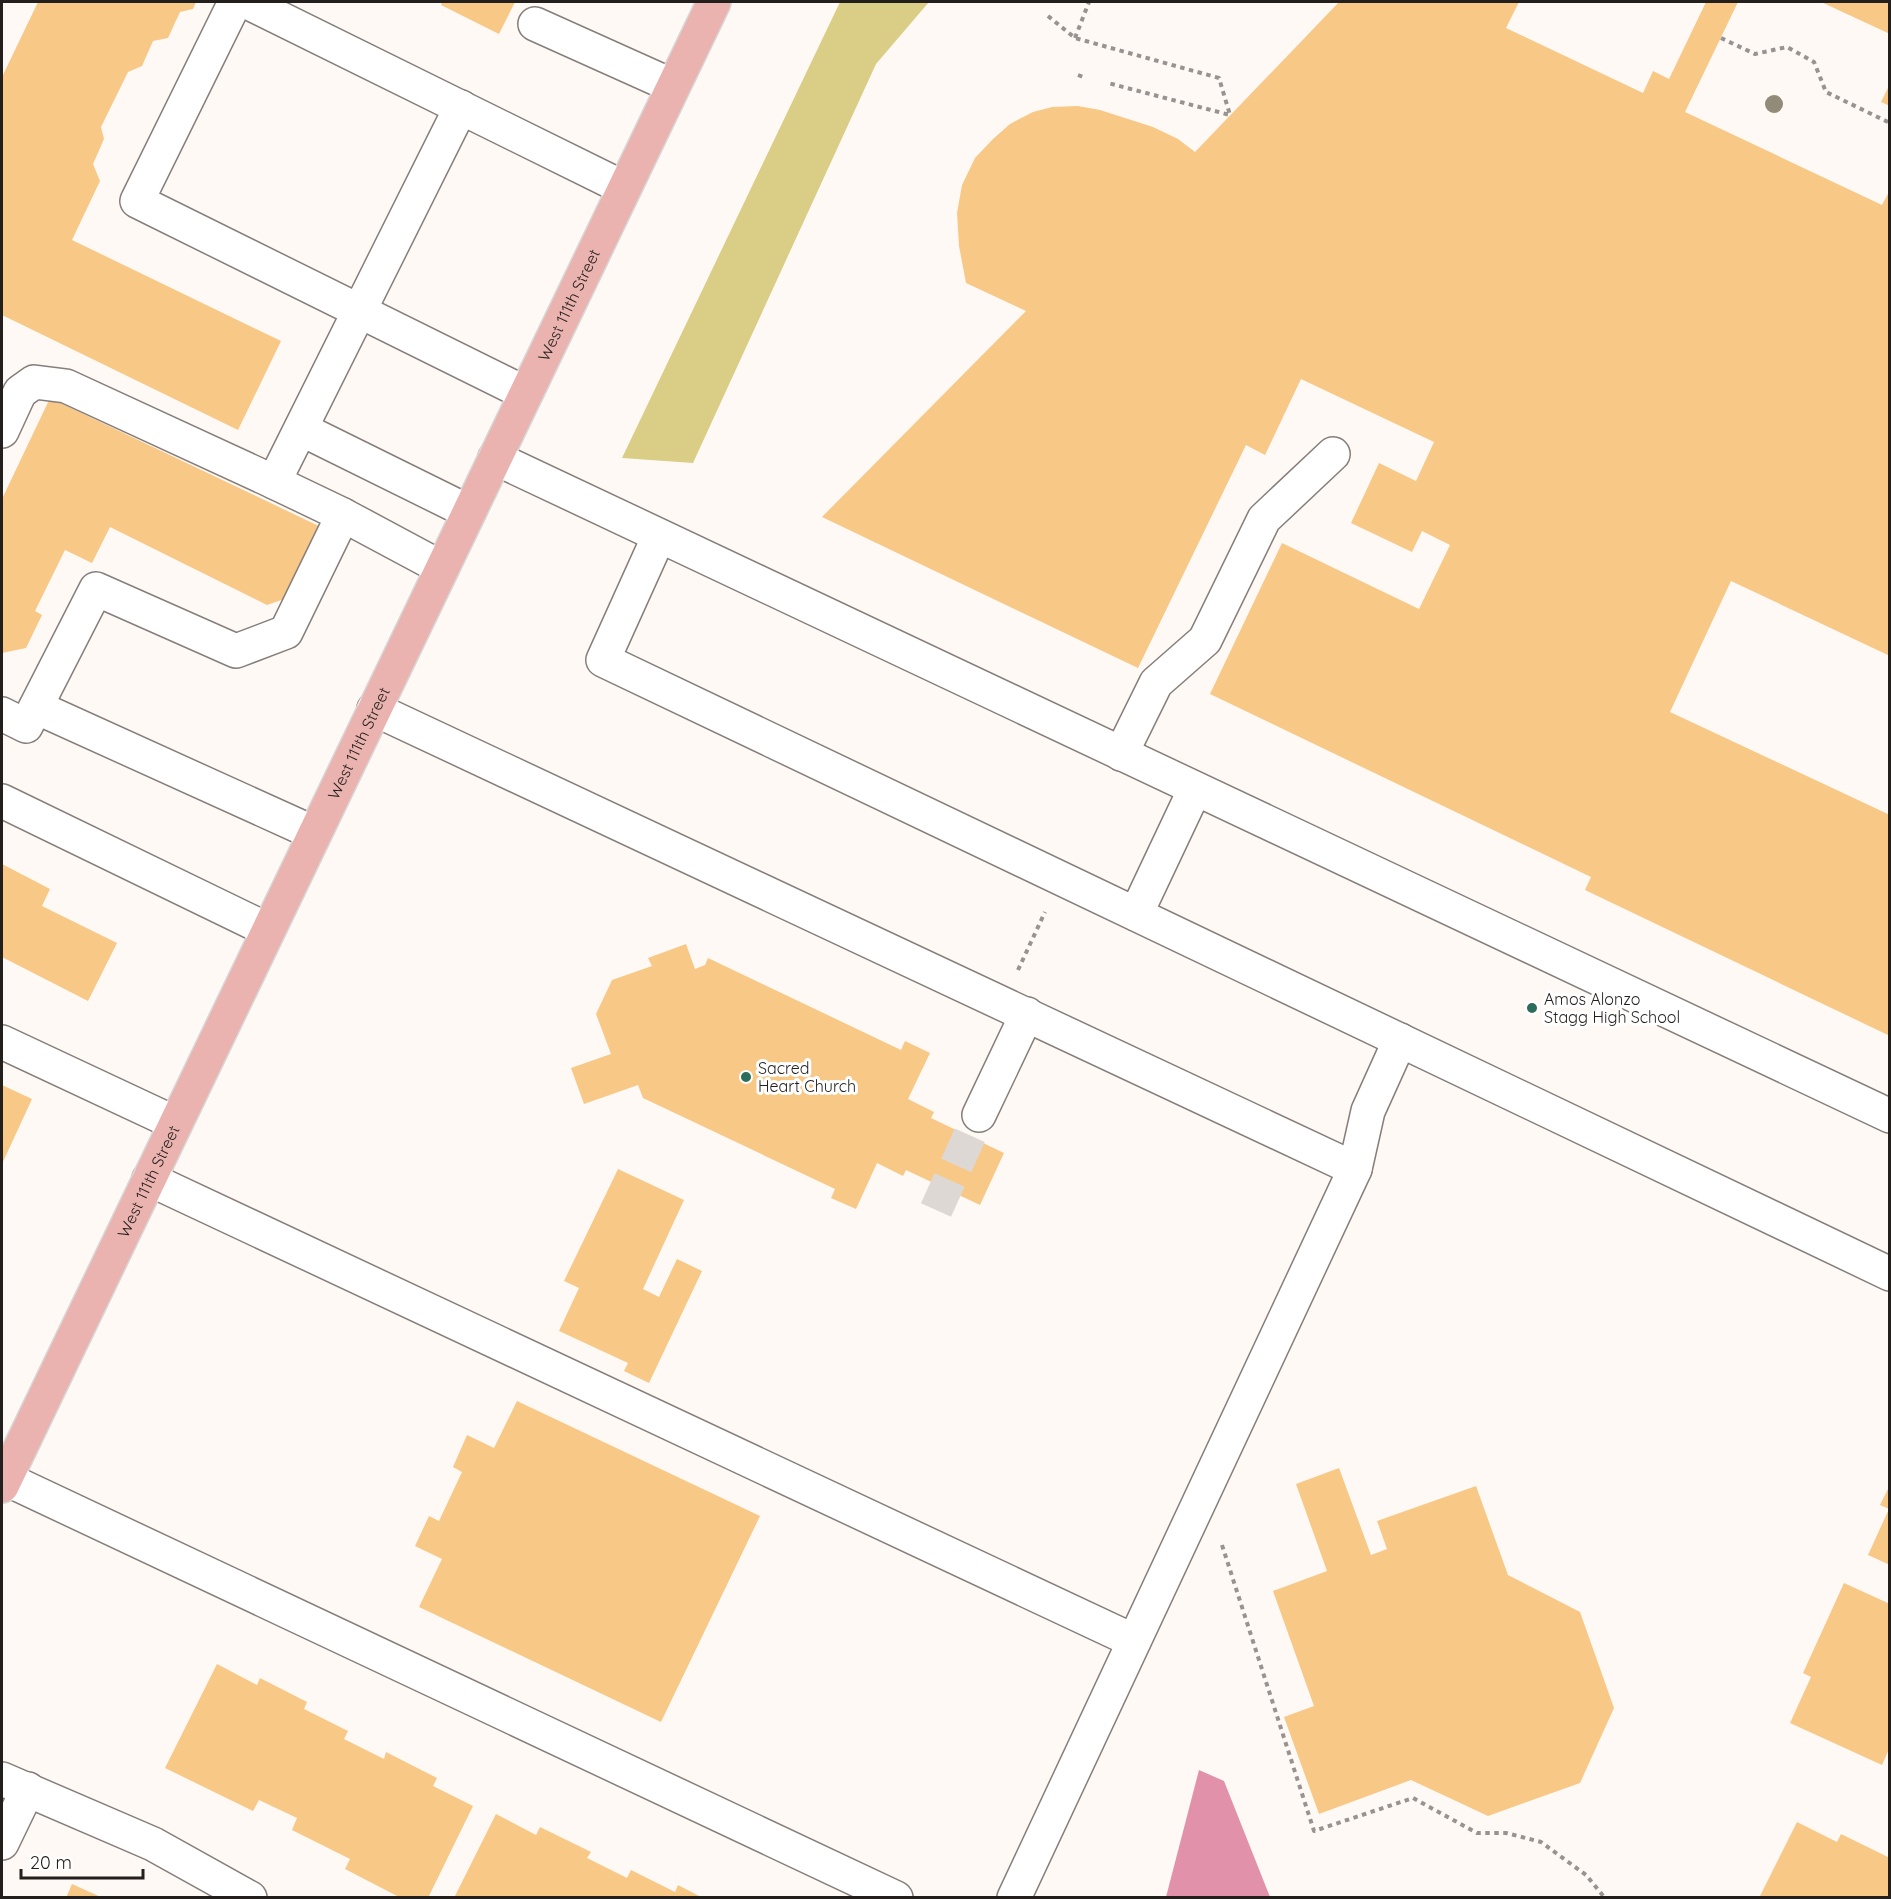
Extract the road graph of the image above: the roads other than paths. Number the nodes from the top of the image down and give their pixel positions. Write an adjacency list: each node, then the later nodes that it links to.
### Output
1 (235, 2): 8 (street)
2 (248, 2): 6 (street)
3 (714, 2): 5 (main road, West 111th Street)
4 (535, 24): 5 (street)
5 (673, 86): 7 (main road, West 111th Street)
6 (461, 107): 7 (street); 8 (street)
7 (624, 188): 9 (main road, West 111th Street)
8 (360, 312): 9 (street); 10 (street)
9 (525, 393): 13 (main road, West 111th Street)
10 (301, 429): 14 (street); 15 (street)
11 (2, 431): 14 (street)
12 (1334, 454): 22 (street)
13 (495, 458): 15 (main road, West 111th Street); 17 (street)
14 (274, 482): 16 (street)
15 (469, 512): 18 (main road, West 111th Street)
16 (343, 515): 18 (street); 19 (street)
17 (659, 536): 22 (street); 26 (street)
18 (442, 568): 20 (main road, West 111th Street)
19 (36, 707): 21 (street); 25 (street)
20 (374, 709): 25 (main road, West 111th Street); 28 (street)
21 (2, 714)
22 (1121, 754): 23 (street)
23 (1196, 789): 26 (street); 32 (street)
24 (2, 801): 27 (street)
25 (314, 833): 27 (main road, West 111th Street)
26 (1136, 914): 29 (street)
27 (268, 930): 33 (main road, West 111th Street)
28 (1015, 1009): 31 (street); 34 (street)
29 (1400, 1040): 34 (street); 36 (street)
30 (2, 1042): 33 (street)
31 (979, 1115)
32 (1890, 1116)
33 (176, 1123): 35 (main road, West 111th Street)
34 (1356, 1169): 38 (street)
35 (149, 1179): 37 (main road, West 111th Street); 38 (street)
36 (1890, 1274)
37 (3, 1481): 42 (street)
38 (1134, 1641): 43 (street)
39 (15, 1784): 40 (street); 41 (street)
40 (2, 1843)
41 (250, 1898)
42 (896, 1898)
43 (1014, 1898)

